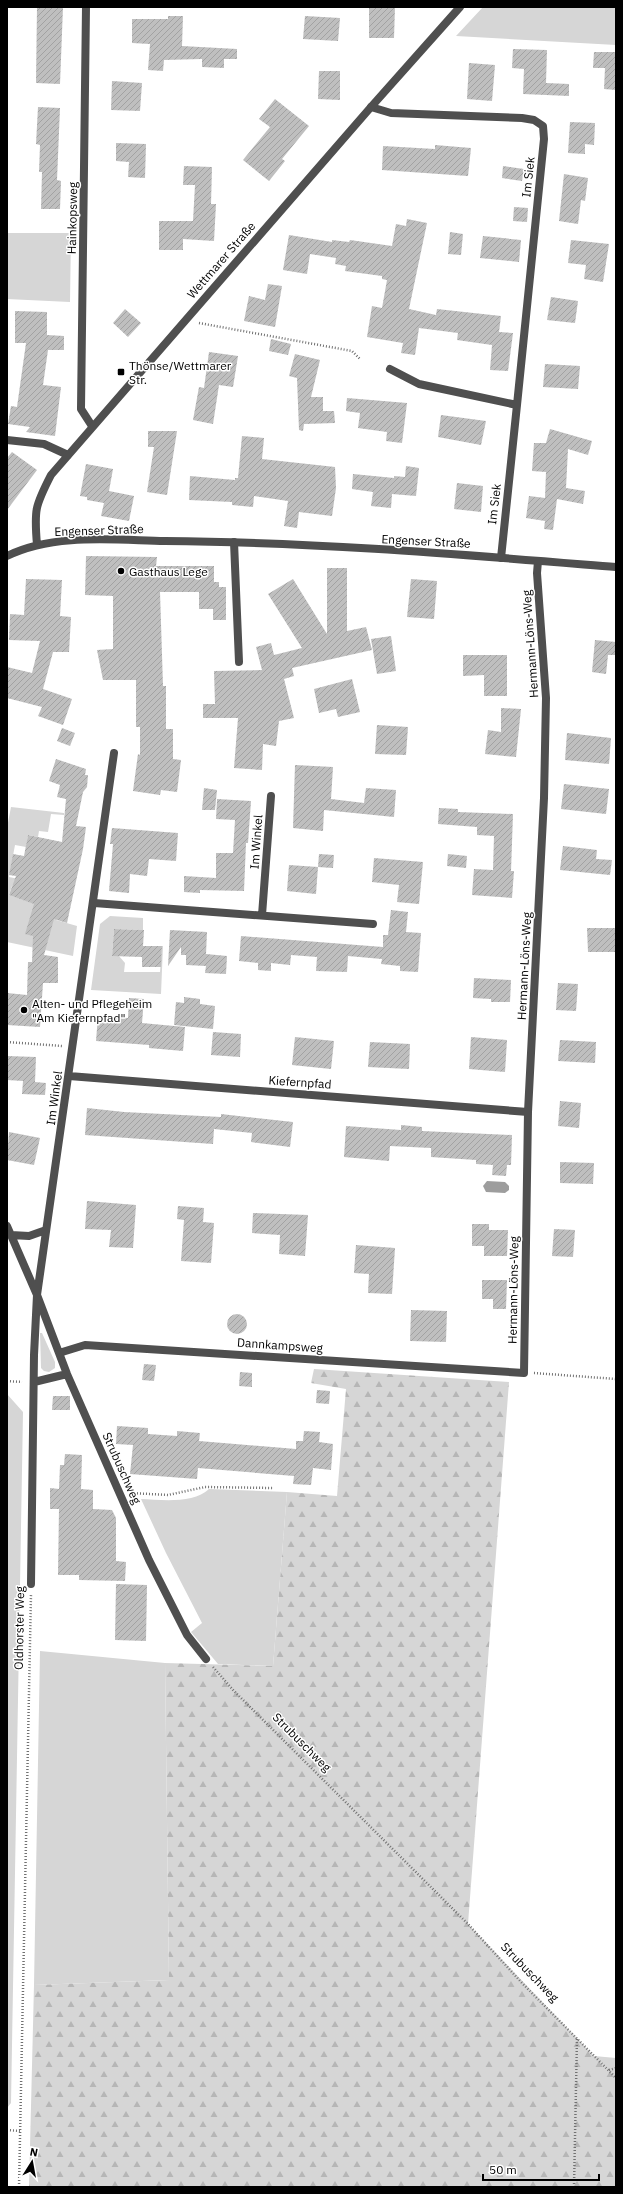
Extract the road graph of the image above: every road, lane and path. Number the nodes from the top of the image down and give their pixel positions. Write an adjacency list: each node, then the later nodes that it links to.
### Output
1 (86, 7): 8 (street, Hainkopsweg)
2 (460, 7): 3 (street, Wettmarer Straße)
3 (371, 107): 7 (street, Im Siek); 8 (street, Wettmarer Straße)
4 (194, 322): 5 (path)
5 (360, 360)
6 (390, 369): 7 (street)
7 (517, 405): 14 (street, Im Siek)
8 (92, 426): 10 (street, Wettmarer Straße)
9 (7, 440): 10 (street)
10 (68, 456): 12 (street, Wettmarer Straße)
11 (234, 542): 12 (street, Engenser Straße); 14 (street, Engenser Straße); 17 (street)
12 (37, 545): 13 (street, Engenser Straße)
13 (7, 556)
14 (501, 558): 15 (street, Engenser Straße)
15 (538, 560): 16 (street, Engenser Straße); 26 (street, Hermann-Löns-Weg)
16 (616, 566)
17 (239, 662)
18 (114, 753): 20 (street, Im Winkel)
19 (271, 796): 21 (street, Im Winkel)
20 (94, 903): 21 (street); 24 (street, Im Winkel)
21 (262, 915): 22 (street)
22 (374, 924)
23 (7, 1042): 24 (path)
24 (73, 1047): 25 (street, Im Winkel)
25 (69, 1076): 26 (street, Kiefernpfad); 28 (street, Im Winkel)
26 (528, 1112): 32 (street, Hermann-Löns-Weg)
27 (7, 1226): 29 (street)
28 (46, 1230): 29 (street); 30 (street, Im Winkel)
29 (11, 1235): 30 (street)
30 (37, 1295): 31 (street); 35 (street, Oldhorster Weg)
31 (59, 1352): 32 (street, Dannkampsweg); 33 (street)
32 (524, 1372): 34 (path)
33 (67, 1374): 35 (street); 37 (street, Strubuschweg)
34 (616, 1379)
35 (34, 1382): 38 (street, Oldhorster Weg)
36 (273, 1488): 37 (path)
37 (120, 1493): 39 (street, Strubuschweg)
38 (32, 1584): 45 (path, Oldhorster Weg)
39 (206, 1659): 40 (path, Strubuschweg)
40 (577, 2038): 42 (path, Strubuschweg); 47 (path)
41 (616, 2068): 42 (path)
42 (608, 2070): 43 (path, Strubuschweg)
43 (616, 2078)
44 (7, 2130): 45 (path)
45 (20, 2131): 46 (path, Oldhorster Weg)
46 (19, 2187)
47 (574, 2187)

